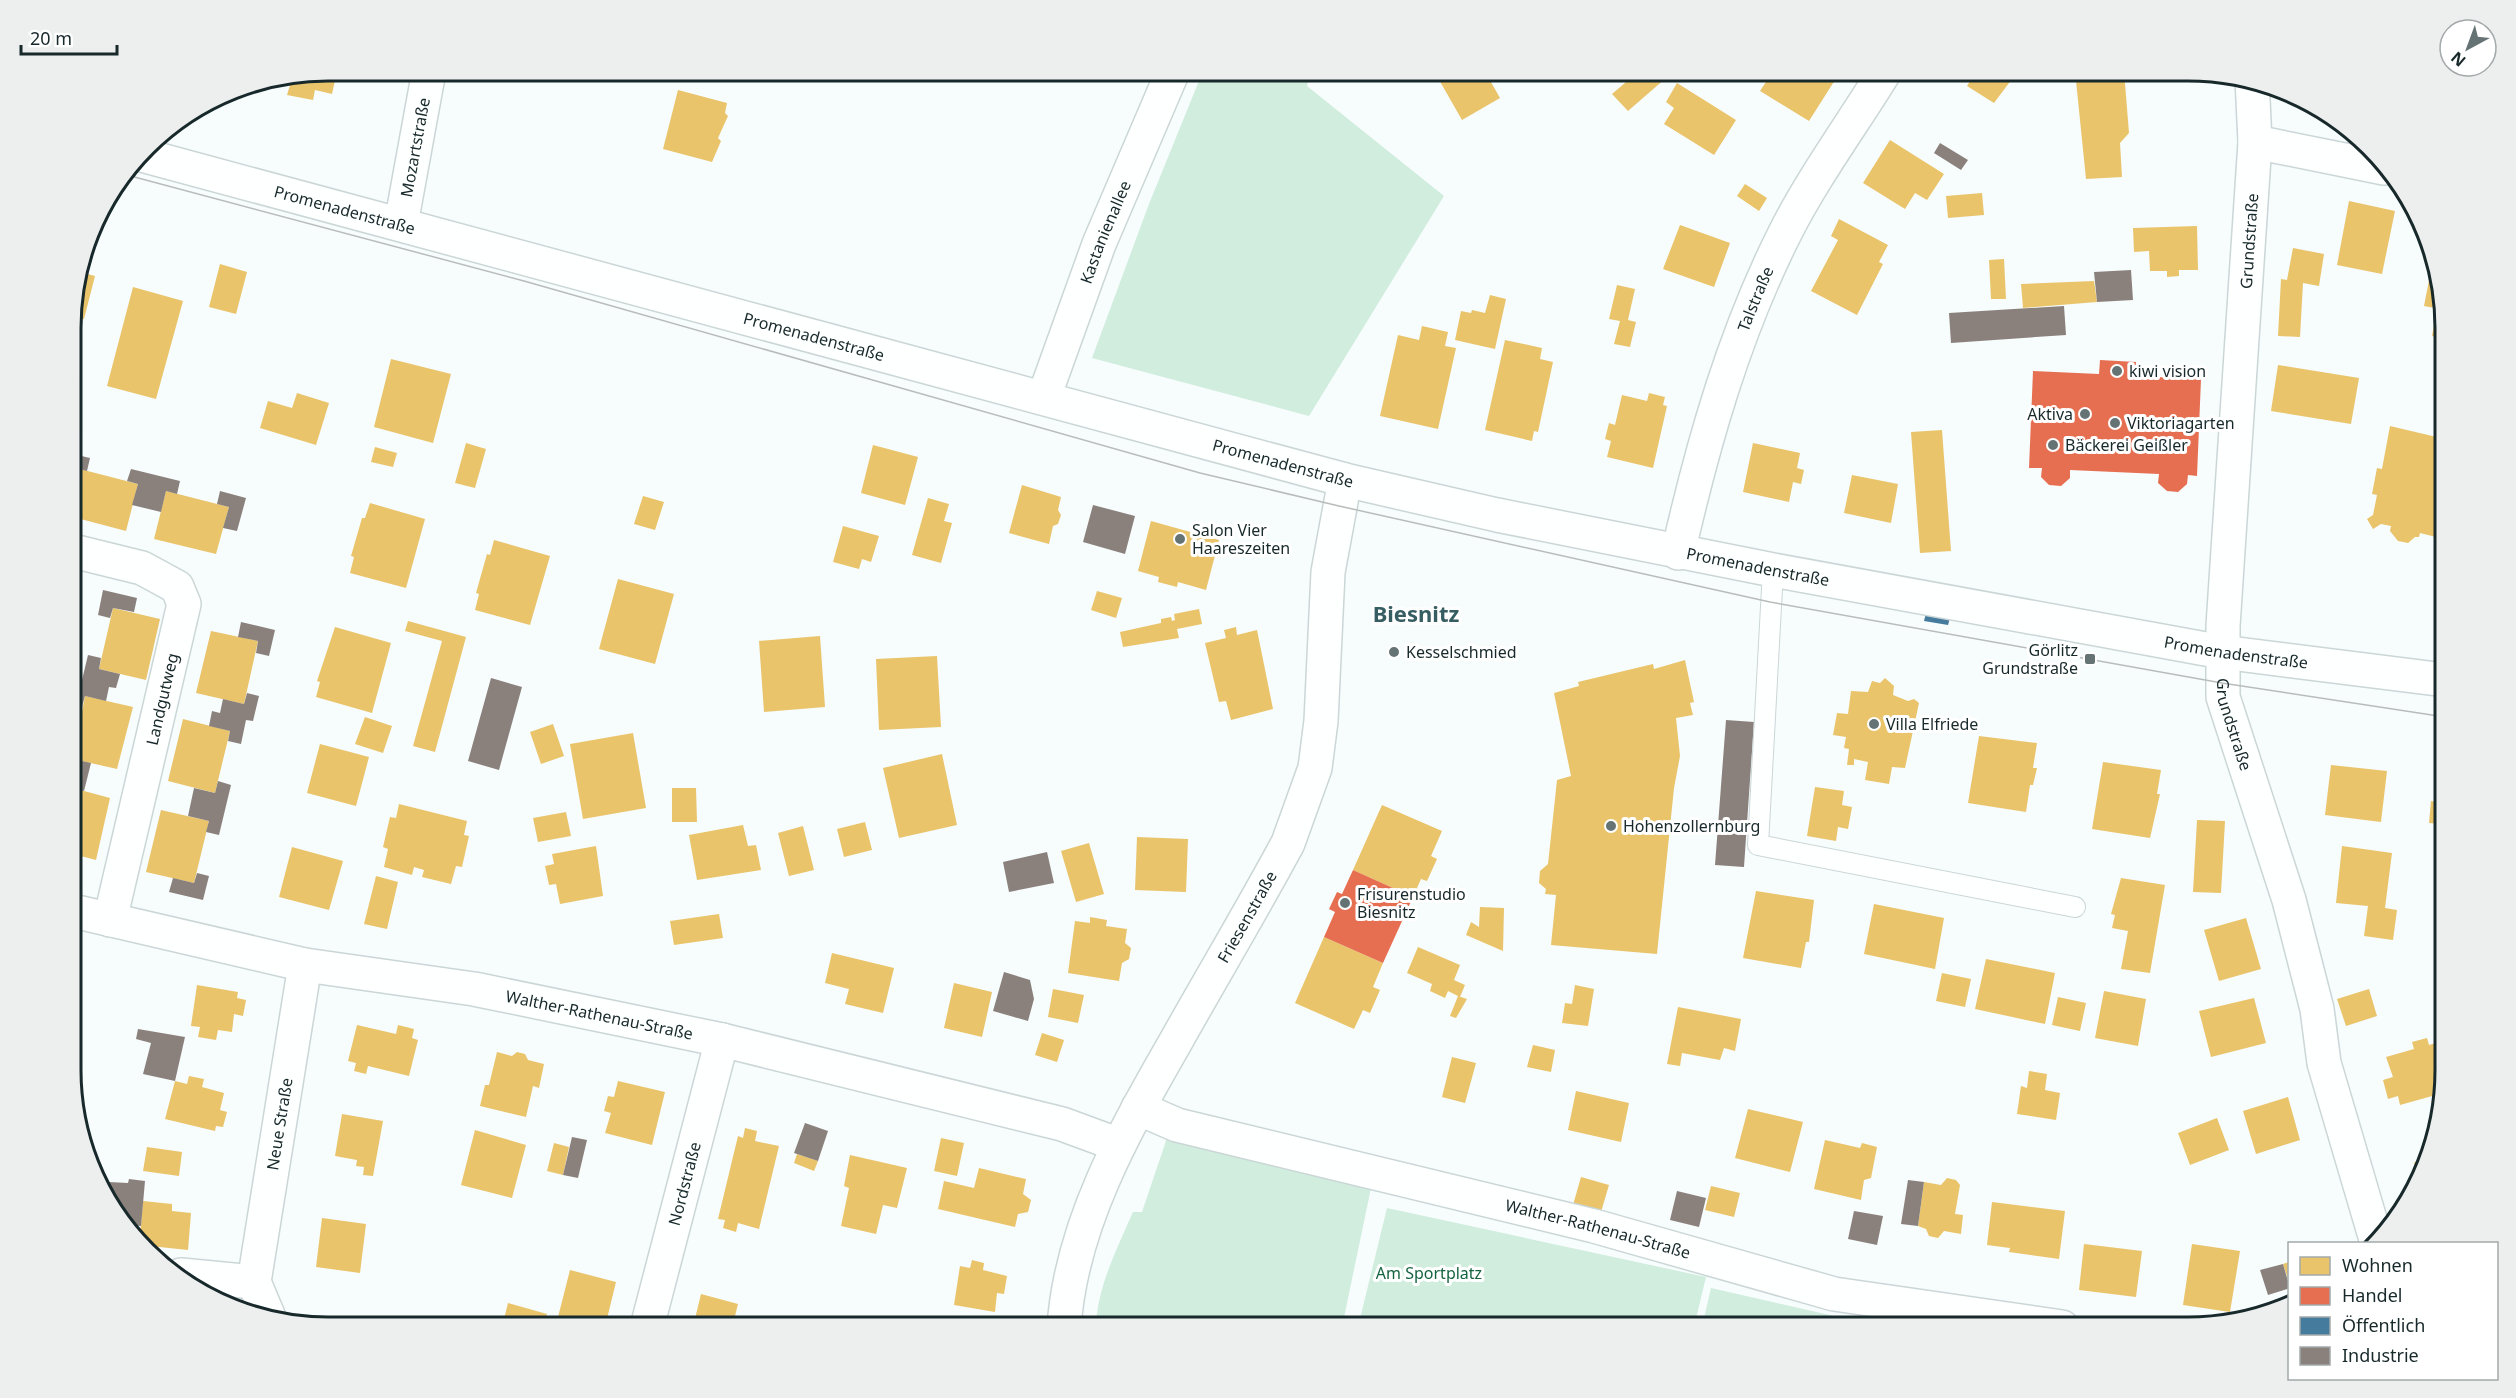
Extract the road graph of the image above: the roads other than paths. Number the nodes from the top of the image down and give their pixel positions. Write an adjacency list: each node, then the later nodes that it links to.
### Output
1 (427, 81): 8 (street, Mozartstraße)
2 (1168, 81): 9 (street, Kastanienallee)
3 (1878, 81): 12 (street, Talstraße)
4 (2252, 89): 5 (street, Grundstraße)
5 (2255, 142): 7 (street); 14 (street, Grundstraße)
6 (149, 157): 8 (street, Promenadenstraße)
7 (2375, 166)
8 (401, 224): 9 (street, Promenadenstraße)
9 (1044, 397): 10 (street, Promenadenstraße)
10 (1345, 480): 12 (street, Promenadenstraße); 21 (street, Friesenstraße)
11 (81, 553): 18 (street, Landgutweg)
12 (1678, 553): 13 (street, Promenadenstraße)
13 (1773, 570): 14 (street, Promenadenstraße); 16 (lane)
14 (2223, 652): 15 (street, Promenadenstraße); 23 (street, Grundstraße)
15 (2435, 679)
16 (2075, 907)
17 (81, 913): 18 (street, Walther-Rathenau-Straße)
18 (110, 921): 19 (street, Walther-Rathenau-Straße)
19 (305, 965): 20 (street, Walther-Rathenau-Straße); 25 (street, Neue Straße)
20 (722, 1040): 22 (street, Walther-Rathenau-Straße); 27 (street, Nordstraße)
21 (1138, 1108): 22 (street, Friesenstraße); 29 (street, Walther-Rathenau-Straße)
22 (1119, 1145): 28 (street, Friesenstraße)
23 (2374, 1233)
24 (193, 1276): 25 (street)
25 (254, 1282): 26 (street)
26 (265, 1309)
27 (650, 1317)
28 (1065, 1317)
29 (1993, 1317)

